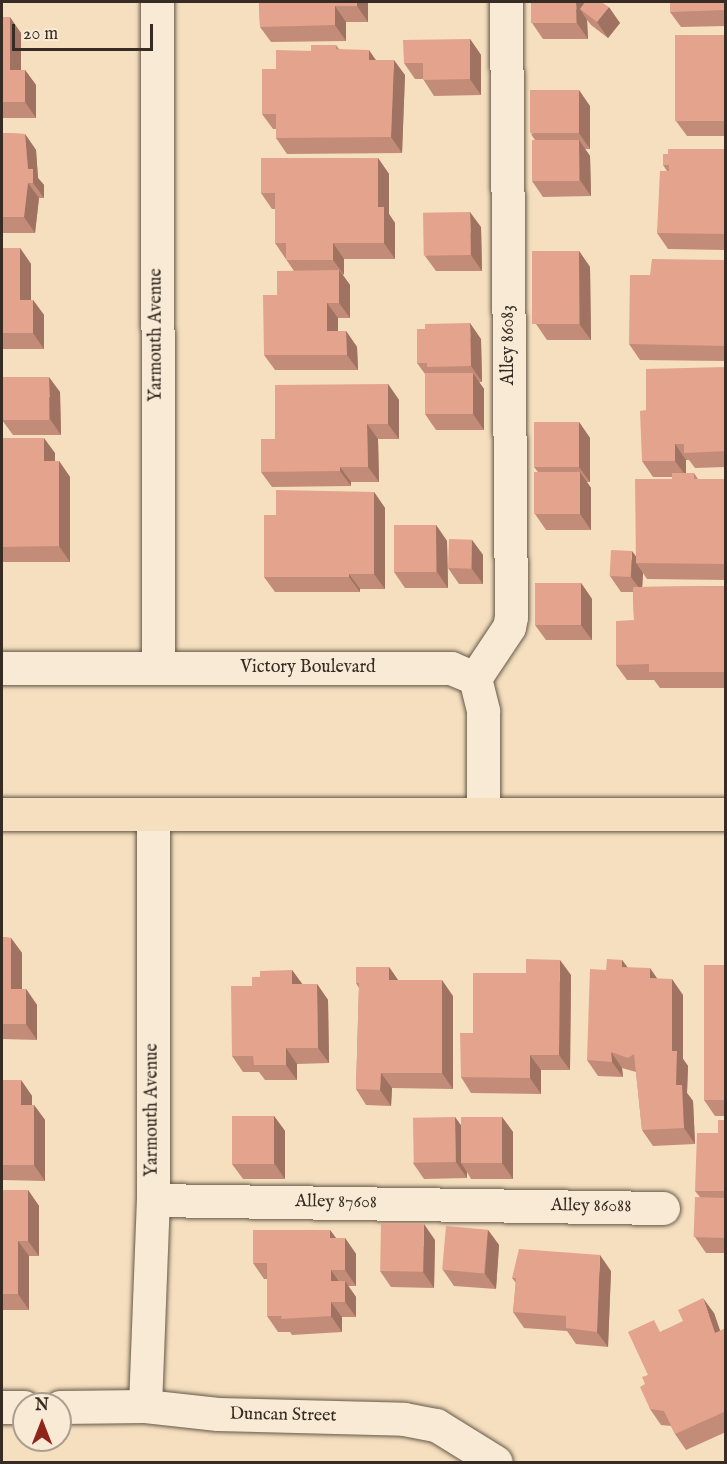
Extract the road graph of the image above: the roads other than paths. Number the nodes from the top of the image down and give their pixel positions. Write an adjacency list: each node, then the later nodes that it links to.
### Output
1 (157, 2): 4 (street, Yarmouth Avenue)
2 (506, 2): 5 (street, Alley 86083)
3 (2, 668): 4 (street, Victory Boulevard)
4 (158, 668): 5 (street, Victory Boulevard)
5 (475, 678): 8 (street)
6 (2, 814): 7 (main road)
7 (153, 814): 8 (main road); 10 (street, Yarmouth Avenue)
8 (483, 814): 9 (main road)
9 (726, 814)
10 (153, 1200): 11 (street, Alley 87608); 13 (street, Yarmouth Avenue)
11 (519, 1206): 12 (street, Alley 86088)
12 (663, 1208)
13 (146, 1406): 14 (street, Duncan Street); 15 (street, Duncan Street)
14 (72, 1407)
15 (496, 1462)

